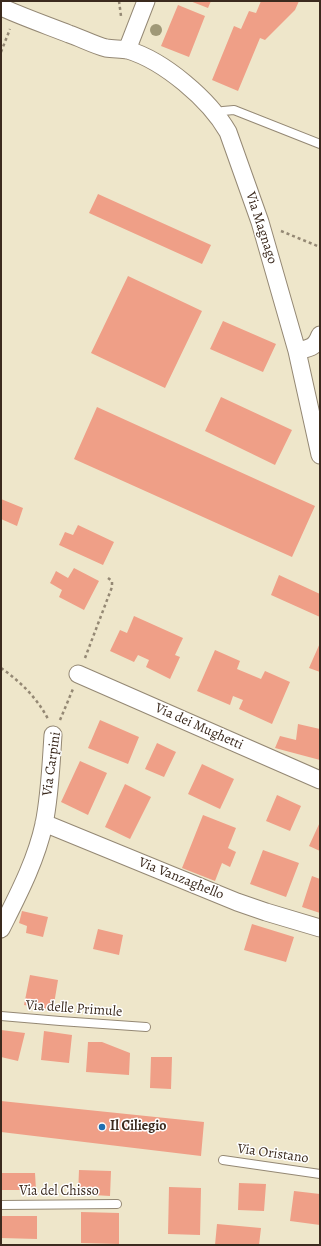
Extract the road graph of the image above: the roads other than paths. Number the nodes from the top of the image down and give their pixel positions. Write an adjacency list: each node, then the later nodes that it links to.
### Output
1 (146, 1): 3 (street)
2 (1, 7): 3 (street, Via Magnago)
3 (127, 50): 4 (street, Via Magnago)
4 (216, 114): 5 (lane); 7 (street, Via Magnago)
5 (320, 144)
6 (320, 335): 7 (street)
7 (297, 351): 8 (street, Via Magnago)
8 (320, 455)
9 (78, 674): 11 (street, Via dei Mughetti)
10 (53, 734): 12 (street, Via Carpini)
11 (320, 780)
12 (44, 824): 13 (street, Via Vanzaghello); 14 (street, Via Carpini)
13 (320, 928)
14 (1, 929)
15 (1, 1016): 16 (lane, Via delle Primule)
16 (146, 1027)
17 (223, 1160): 18 (lane, Via Oristano)
18 (320, 1174)
19 (117, 1204): 20 (lane, Via del Chisso)
20 (1, 1205)

